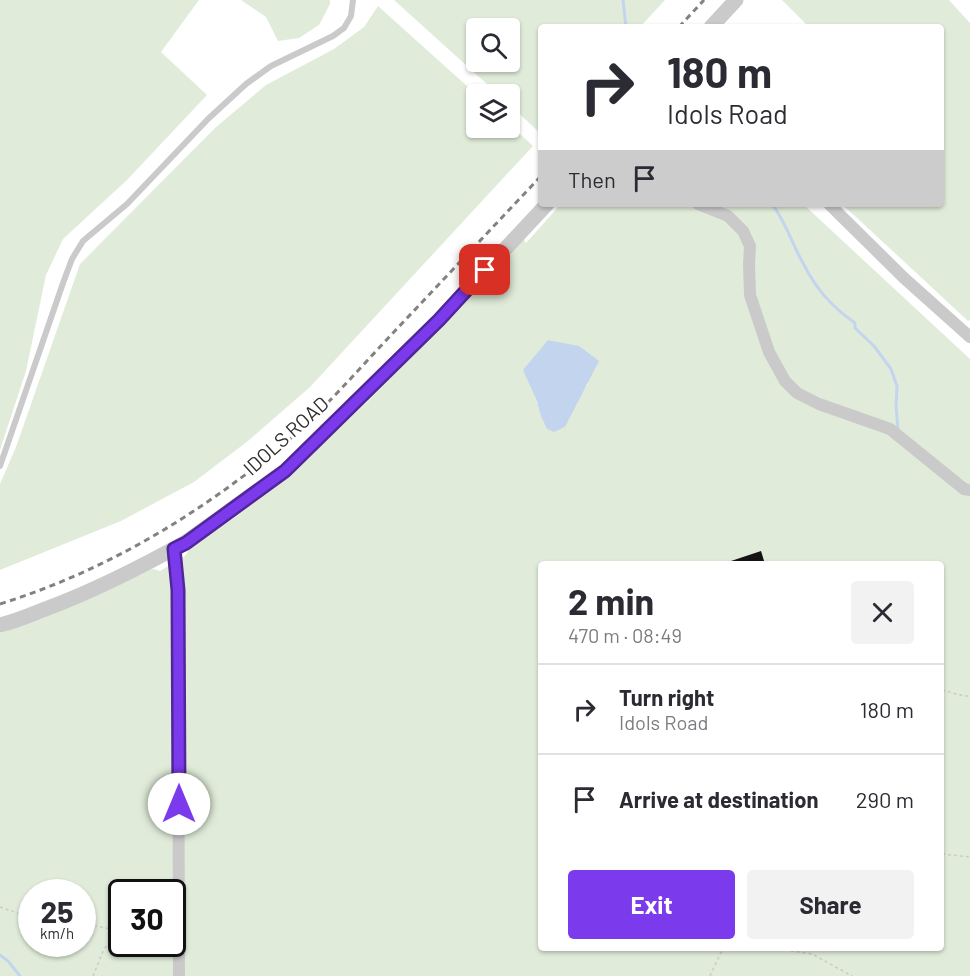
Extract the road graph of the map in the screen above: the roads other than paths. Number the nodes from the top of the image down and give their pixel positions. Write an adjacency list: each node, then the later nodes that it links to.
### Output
1 (353, 0): 8 (lane)
2 (736, 0): 3 (street)
3 (714, 24)
4 (544, 207): 10 (street, IDOLS ROAD)
5 (706, 207): 9 (street)
6 (832, 207): 7 (street)
7 (970, 337)
8 (0, 466)
9 (970, 490)
10 (174, 549): 11 (street, IDOLS ROAD); 12 (street)
11 (0, 625)
12 (179, 976)

